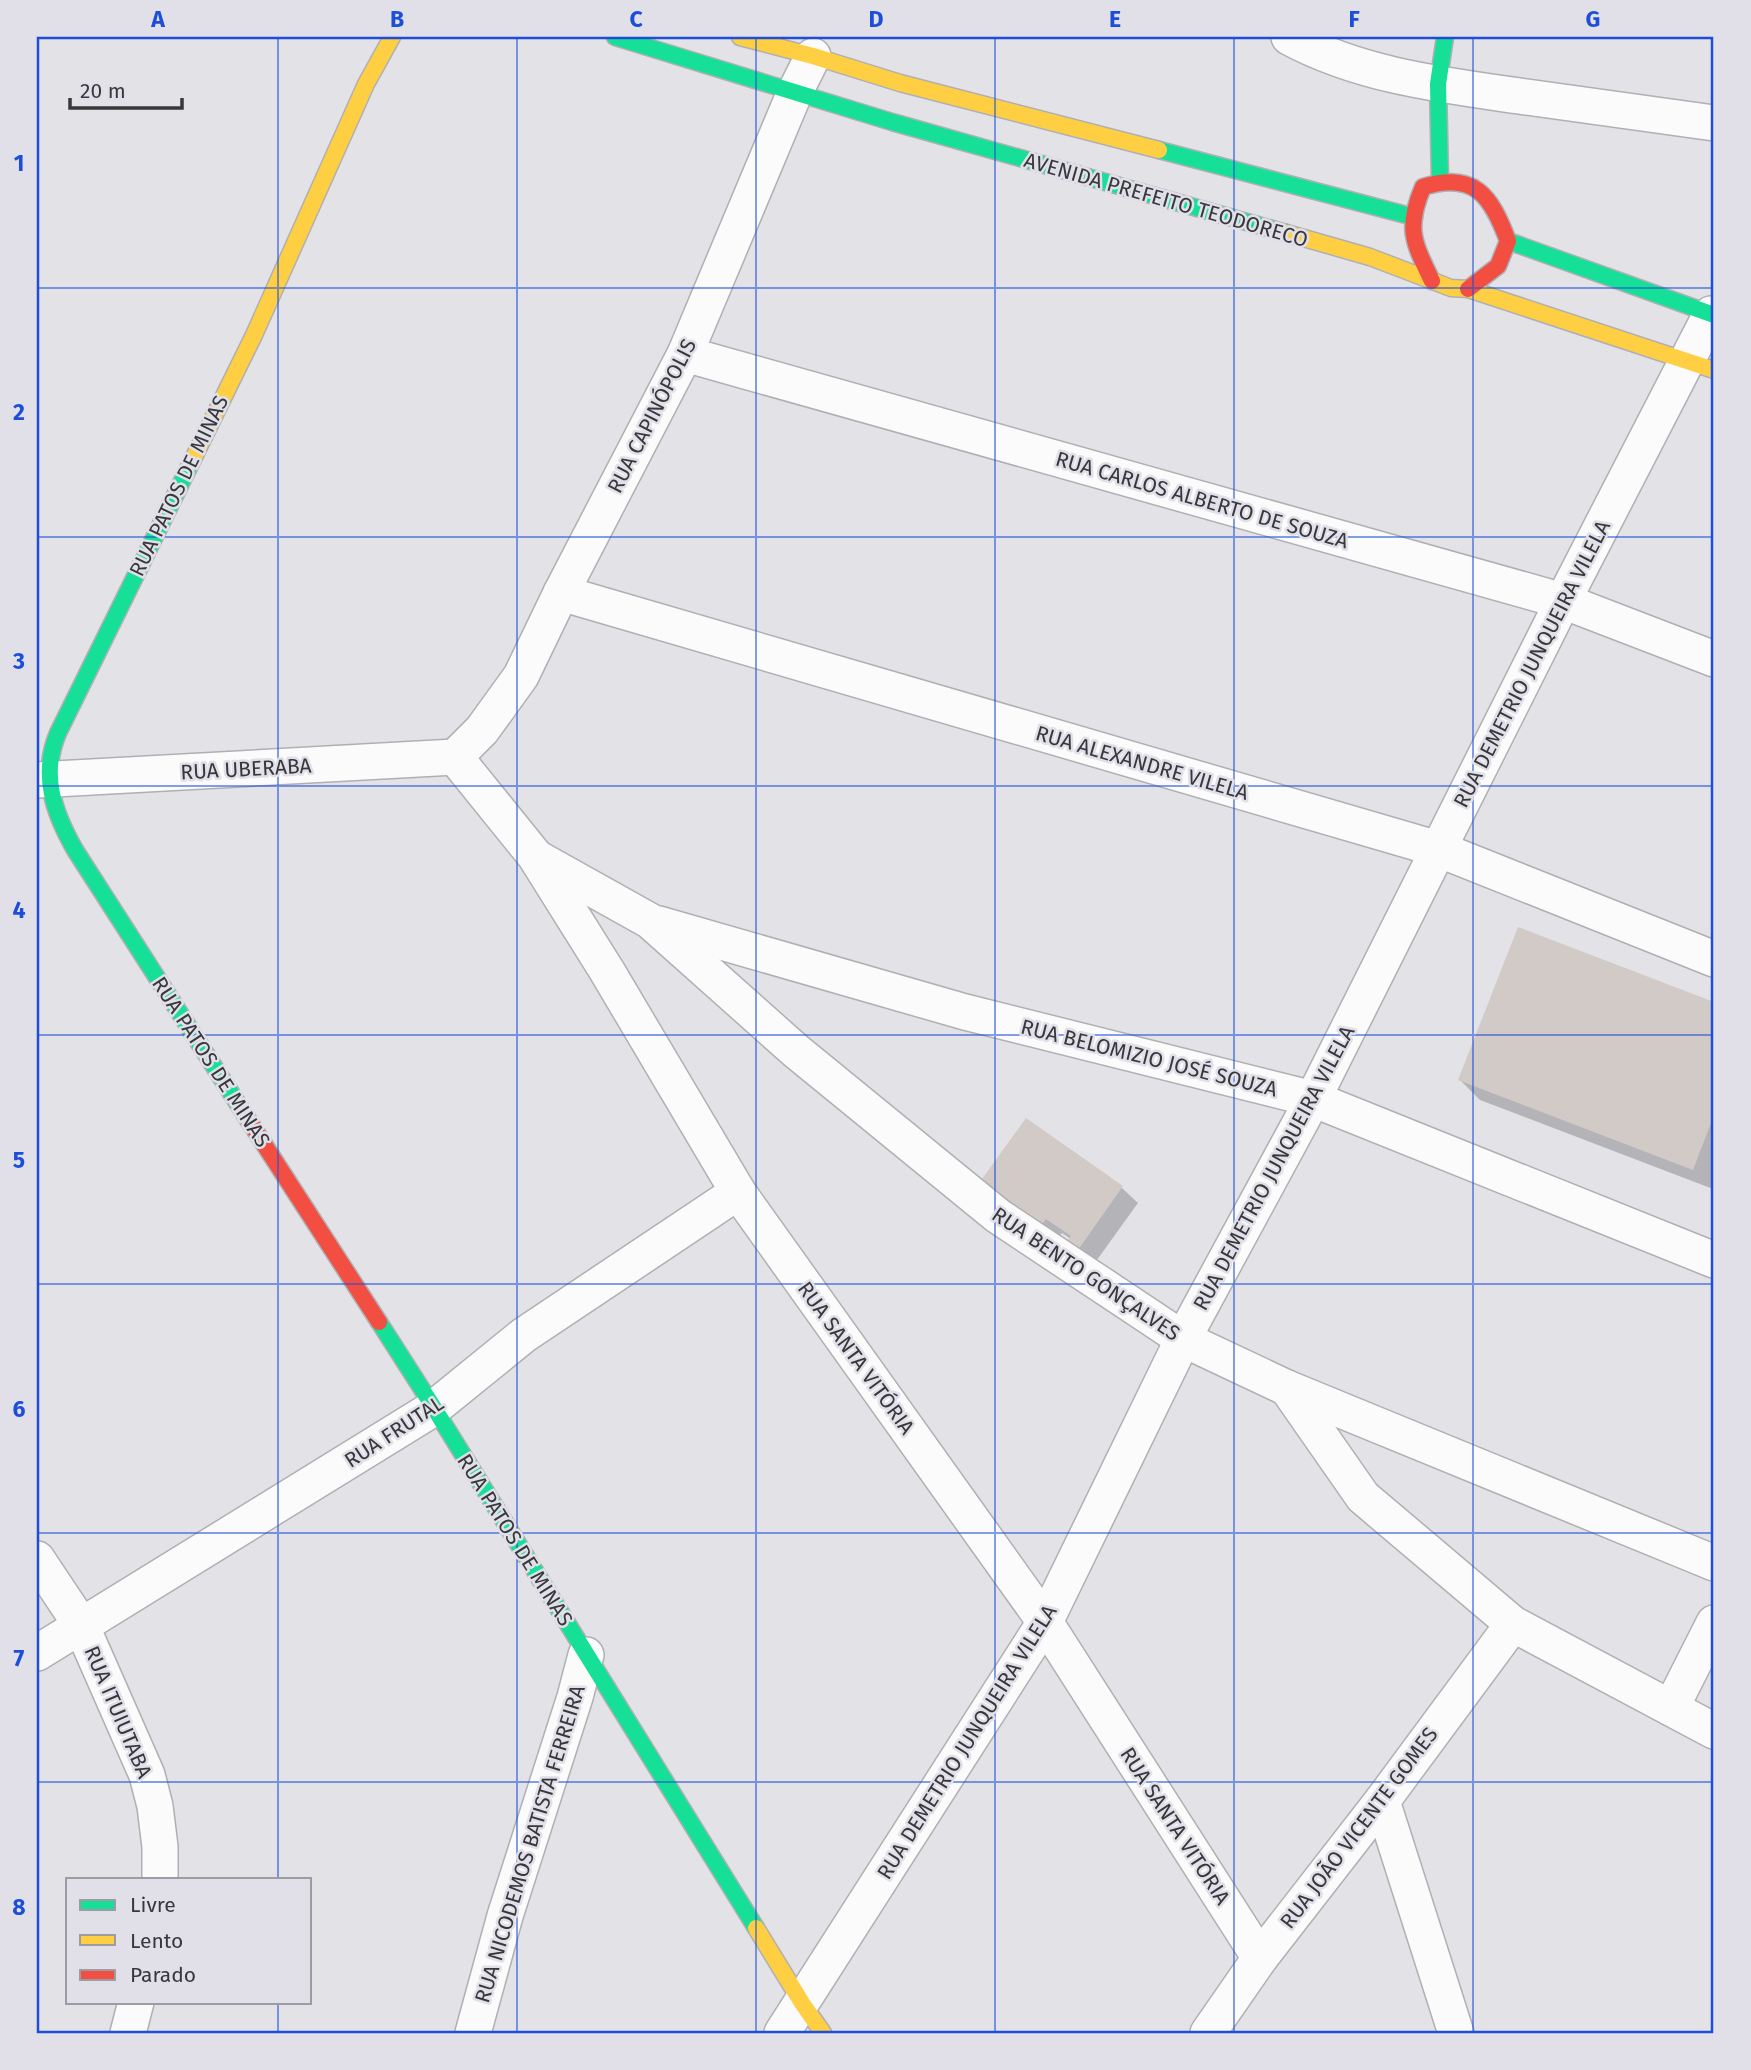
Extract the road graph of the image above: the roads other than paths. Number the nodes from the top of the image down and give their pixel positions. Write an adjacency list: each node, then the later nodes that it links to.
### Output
1 (392, 37): 22 (street, RUA PATOS DE MINAS)
2 (615, 37): 8 (street, AVENIDA PREFEITO TEODORECO)
3 (740, 37): 6 (street, AVENIDA PREFEITO TEODORECO)
4 (1289, 37): 7 (street)
5 (1445, 37): 7 (street)
6 (813, 56): 8 (street, RUA CAPINÓPOLIS); 11 (street, AVENIDA PREFEITO TEODORECO)
7 (1438, 84): 9 (street); 10 (street)
8 (795, 92): 13 (street, AVENIDA PREFEITO TEODORECO); 16 (street, RUA CAPINÓPOLIS)
9 (1714, 122)
10 (1440, 180): 11 (street); 12 (street)
11 (1414, 216): 13 (street)
12 (1508, 241): 14 (street); 15 (street)
13 (1432, 281): 14 (street, AVENIDA PREFEITO TEODORECO)
14 (1468, 289): 17 (street, AVENIDA PREFEITO TEODORECO)
15 (1713, 314): 17 (street, RUA DEMETRIO JUNQUEIRA VILELA)
16 (685, 354): 18 (street, RUA CAPINÓPOLIS); 19 (street, RUA CARLOS ALBERTO DE SOUZA)
17 (1700, 364): 19 (street, RUA DEMETRIO JUNQUEIRA VILELA)
18 (561, 593): 21 (street, RUA CAPINÓPOLIS); 23 (street, RUA ALEXANDRE VILELA)
19 (1563, 601): 20 (street, RUA CARLOS ALBERTO DE SOUZA); 23 (street, RUA DEMETRIO JUNQUEIRA VILELA)
20 (1714, 659)
21 (455, 757): 22 (street, RUA UBERABA); 24 (street, RUA SANTA VITÓRIA)
22 (42, 779): 32 (street, RUA PATOS DE MINAS)
23 (1438, 849): 26 (street, RUA ALEXANDRE VILELA); 27 (street, RUA DEMETRIO JUNQUEIRA VILELA)
24 (535, 856): 25 (street, RUA BENTO GONÇALVES); 28 (street, RUA SANTA VITÓRIA)
25 (650, 921): 27 (street, RUA BELOMIZIO JOSÉ SOUZA); 30 (street, RUA BENTO GONÇALVES)
26 (1714, 959)
27 (1313, 1099): 29 (street, RUA BELOMIZIO JOSÉ SOUZA); 30 (street, RUA DEMETRIO JUNQUEIRA VILELA)
28 (738, 1192): 32 (street, RUA FRUTAL); 35 (street, RUA SANTA VITÓRIA)
29 (1714, 1260)
30 (1183, 1339): 31 (street, RUA BENTO GONÇALVES); 35 (street, RUA DEMETRIO JUNQUEIRA VILELA)
31 (1287, 1388): 34 (street, RUA BENTO GONÇALVES); 37 (street)
32 (434, 1408): 38 (street, RUA FRUTAL); 40 (street, RUA PATOS DE MINAS)
33 (37, 1559): 38 (street, RUA ITUIUTABA)
34 (1714, 1563)
35 (1045, 1622): 45 (street, RUA SANTA VITÓRIA); 46 (street, RUA DEMETRIO JUNQUEIRA VILELA)
36 (1714, 1623): 41 (street)
37 (1513, 1624): 41 (street); 43 (street, RUA JOÃO VICENTE GOMES)
38 (81, 1625): 39 (street, RUA FRUTAL); 44 (street, RUA ITUIUTABA)
39 (37, 1653)
40 (586, 1655): 46 (street, RUA PATOS DE MINAS); 49 (street, RUA NICODEMOS BATISTA FERREIRA)
41 (1671, 1708): 42 (street)
42 (1714, 1731)
43 (1382, 1801): 45 (street, RUA JOÃO VICENTE GOMES); 53 (street)
44 (160, 1878)
45 (1259, 1958): 52 (street, RUA JOÃO VICENTE GOMES)
46 (802, 2003): 50 (street, RUA DEMETRIO JUNQUEIRA VILELA); 51 (street, RUA PATOS DE MINAS)
47 (135, 2004): 48 (street)
48 (128, 2033)
49 (473, 2033)
50 (782, 2033)
51 (823, 2033)
52 (1208, 2033)
53 (1456, 2033)

